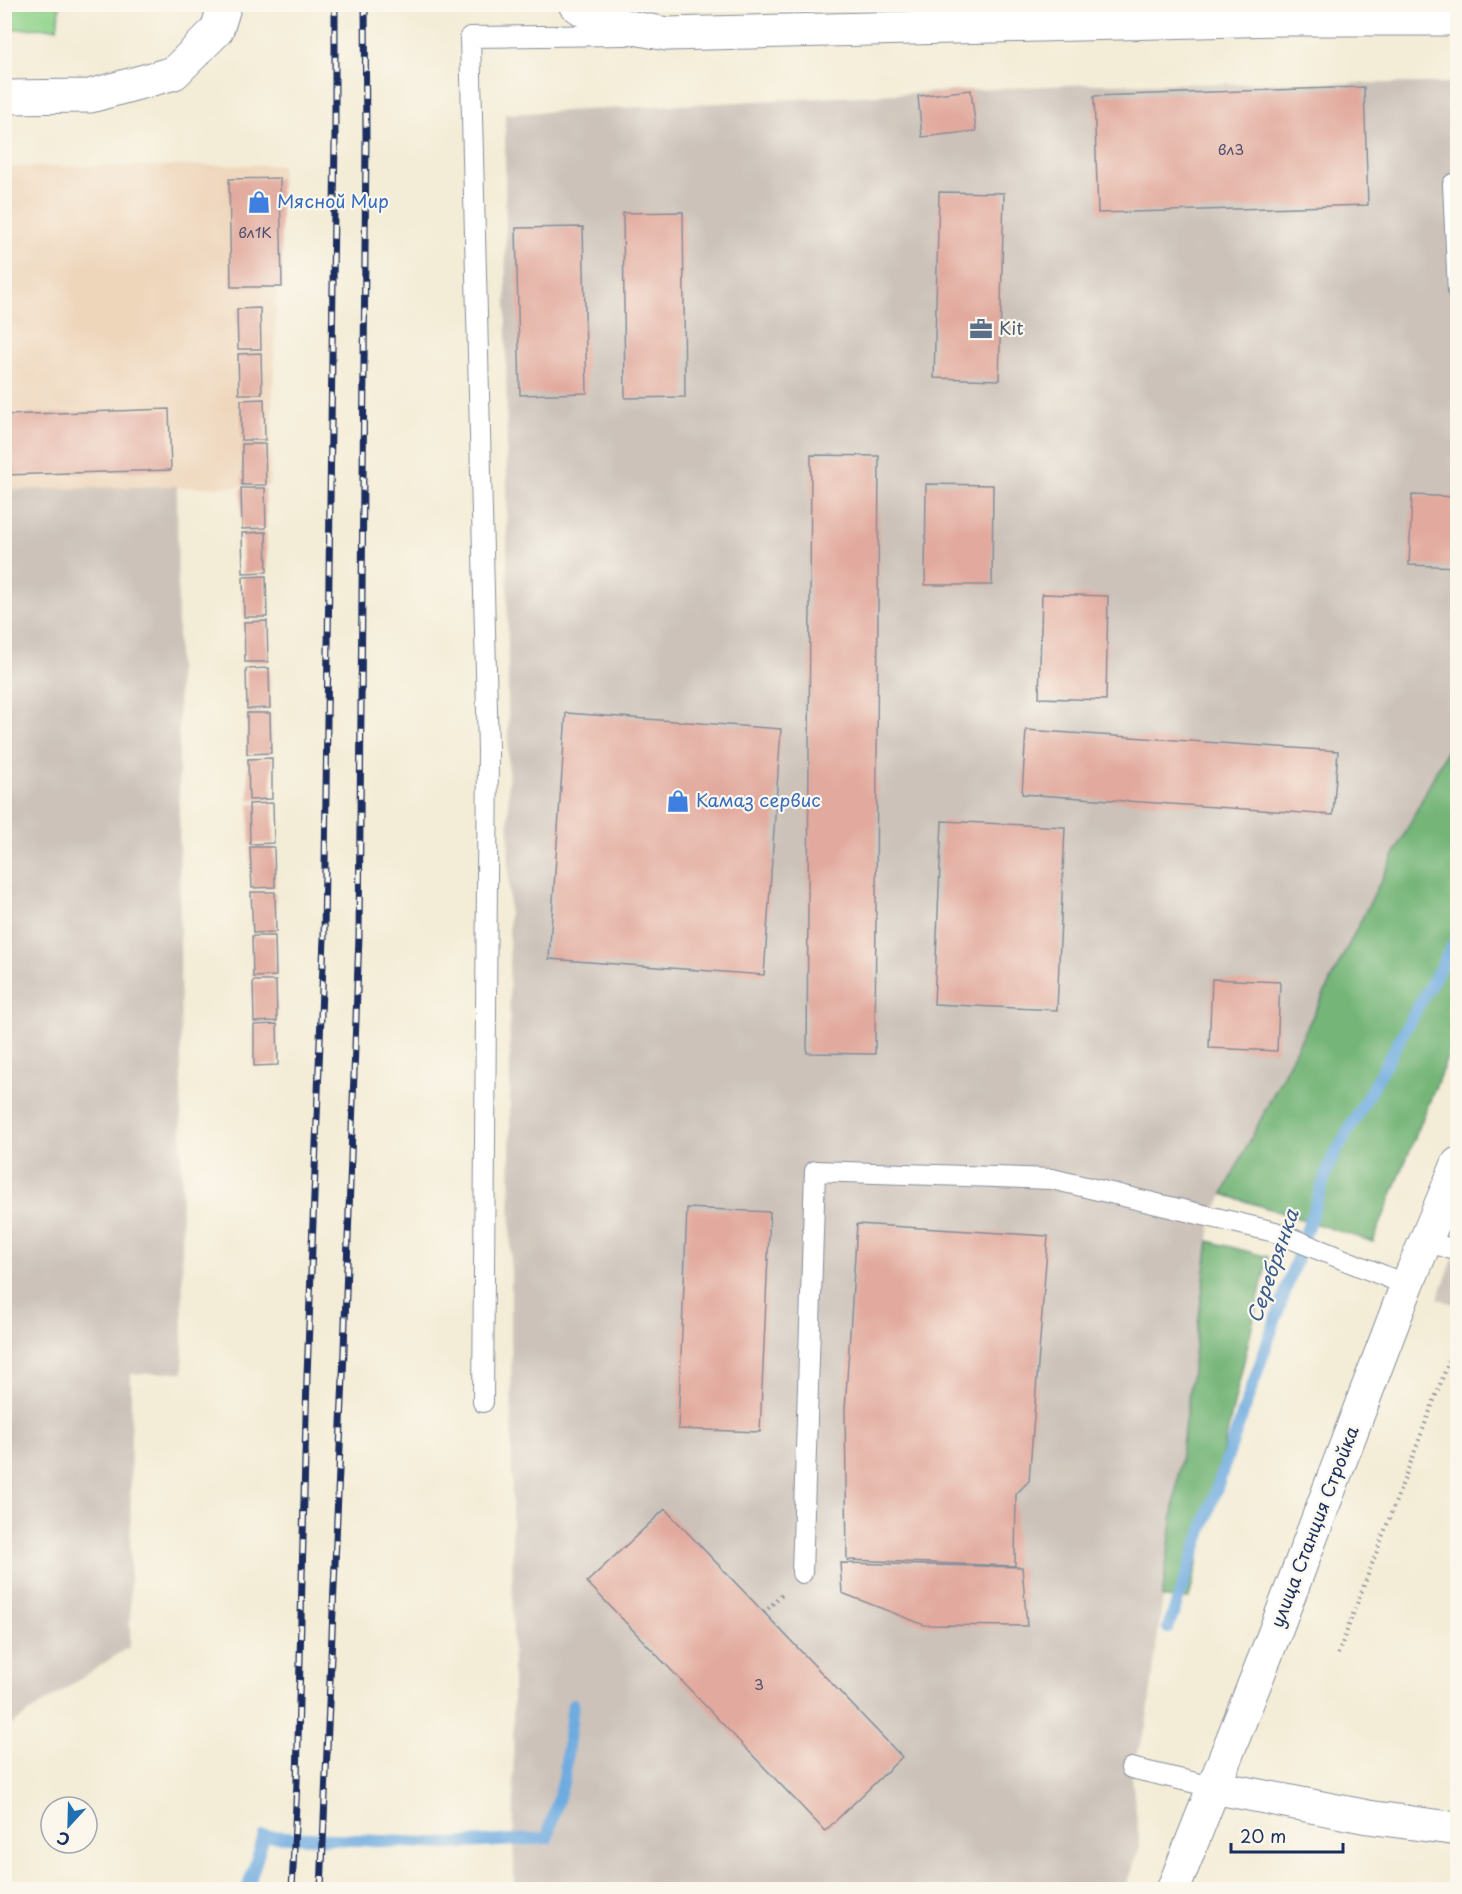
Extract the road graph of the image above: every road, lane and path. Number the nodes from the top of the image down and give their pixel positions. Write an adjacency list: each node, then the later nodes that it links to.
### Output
1 (574, 4): 4 (street)
2 (221, 17): 5 (street)
3 (1458, 19): 4 (street)
4 (668, 34): 13 (lane)
5 (4, 97)
6 (1458, 184): 7 (lane)
7 (1458, 292)
8 (1458, 1164): 9 (street, улица Станция Стройка)
9 (1425, 1241): 10 (lane); 11 (street, улица Станция Стройка)
10 (1458, 1251)
11 (1407, 1285): 14 (lane); 17 (street, улица Станция Стройка)
12 (1458, 1337): 15 (path)
13 (483, 1402)
14 (802, 1573)
15 (1338, 1654)
16 (1131, 1768): 17 (lane)
17 (1213, 1787): 18 (street); 19 (street, улица Станция Стройка)
18 (1458, 1829)
19 (1173, 1890)

